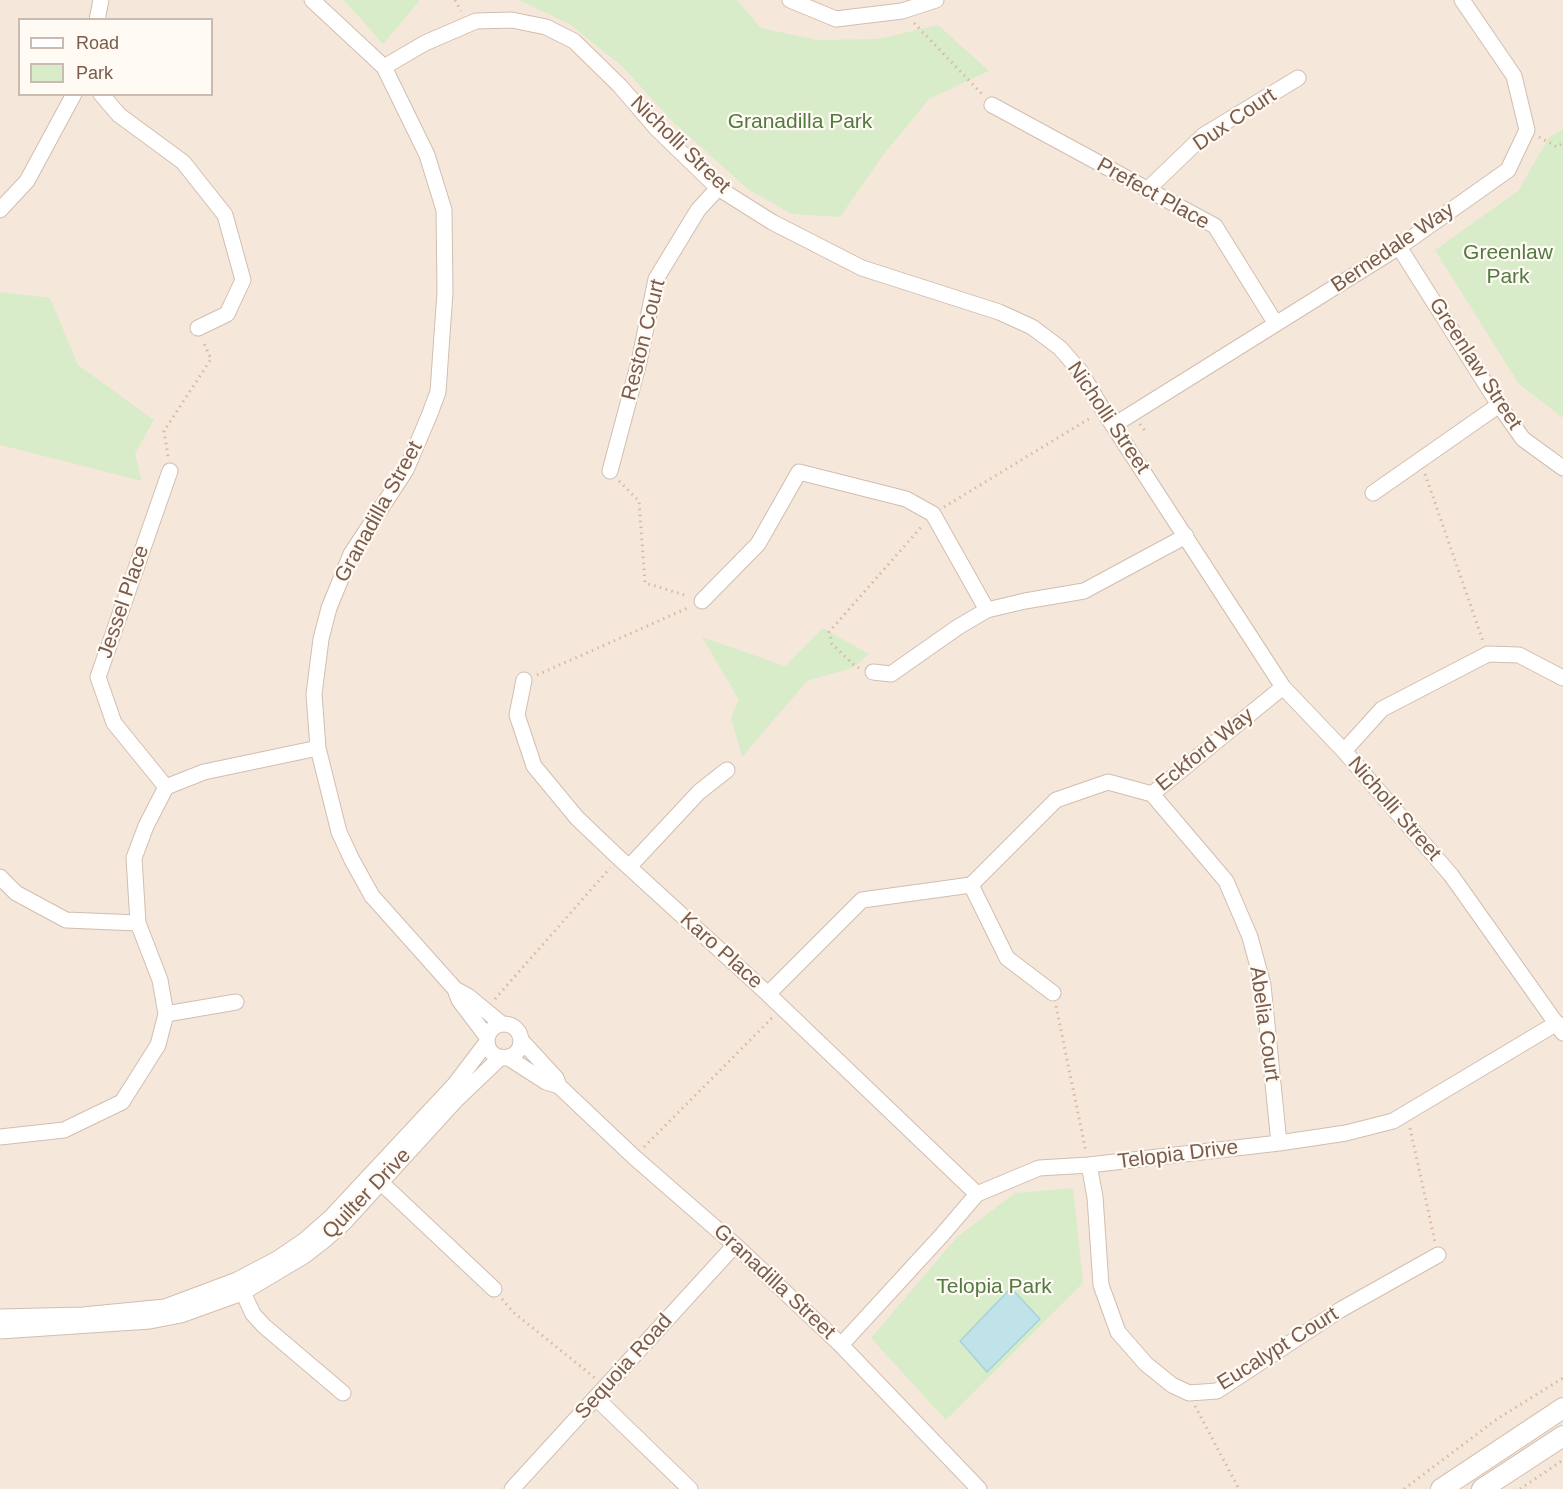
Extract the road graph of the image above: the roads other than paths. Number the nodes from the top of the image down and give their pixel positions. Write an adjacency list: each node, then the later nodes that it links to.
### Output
1 (101, 0): 6 (street)
2 (312, 0): 7 (street, Granadilla Street)
3 (790, 0): 4 (street)
4 (936, 0)
5 (1462, 0): 15 (street, Bernedale Way)
6 (97, 18)
7 (384, 67): 12 (street, Nicholli Street); 31 (street, Granadilla Street)
8 (1298, 78): 13 (street, Dux Court)
9 (73, 96): 14 (street)
10 (102, 96): 17 (street)
11 (992, 105): 13 (street, Prefect Place)
12 (718, 188): 19 (street, Nicholli Street); 22 (street, Reston Court)
13 (1148, 190): 16 (street, Prefect Place)
14 (0, 210)
15 (1400, 247): 16 (street, Bernedale Way); 18 (street, Greenlaw Street)
16 (1276, 324): 19 (street, Bernedale Way)
17 (198, 328)
18 (1499, 405): 20 (street, Greenlaw Street); 23 (street)
19 (1114, 425): 24 (street, Nicholli Street)
20 (1563, 468)
21 (170, 471): 34 (street, Jessel Place)
22 (609, 471)
23 (1373, 493)
24 (1186, 536): 26 (street); 30 (street, Nicholli Street)
25 (702, 601): 26 (street)
26 (987, 610): 27 (street)
27 (873, 672)
28 (1563, 678): 32 (street)
29 (524, 680): 36 (street, Karo Place)
30 (1283, 687): 32 (street, Nicholli Street); 35 (street, Eckford Way)
31 (318, 748): 34 (street); 40 (street, Granadilla Street)
32 (1344, 751): 46 (street, Nicholli Street)
33 (727, 770): 36 (street)
34 (166, 787): 39 (street)
35 (1152, 794): 38 (street, Eckford Way); 52 (street, Abelia Court)
36 (624, 862): 42 (street, Karo Place)
37 (0, 878): 39 (street)
38 (971, 885): 41 (street); 42 (street)
39 (138, 923): 44 (street)
40 (455, 989): 45 (street, Granadilla Street); 47 (street, Granadilla Street)
41 (1053, 993)
42 (768, 994): 55 (street, Karo Place)
43 (236, 1002): 44 (street)
44 (166, 1014): 51 (street)
45 (502, 1024): 47 (street); 48 (street)
46 (1560, 1028): 52 (street, Telopia Drive)
47 (487, 1040): 49 (street); 54 (street, Quilter Drive)
48 (521, 1040): 49 (street); 50 (street, Granadilla Street)
49 (504, 1057): 50 (street, Granadilla Street); 54 (street, Quilter Drive)
50 (559, 1086): 56 (street, Granadilla Street)
51 (0, 1137)
52 (1279, 1143): 53 (street, Telopia Drive)
53 (1089, 1166): 55 (street, Telopia Drive); 57 (street, Eucalypt Court)
54 (376, 1178): 58 (street, Quilter Drive); 59 (street)
55 (977, 1194): 62 (street, Telopia Drive)
56 (735, 1245): 62 (street, Granadilla Street); 63 (street, Sequoia Road)
57 (1438, 1255)
58 (240, 1287): 60 (street, Quilter Drive); 61 (street, Quilter Drive); 64 (street)
59 (495, 1289)
60 (0, 1317)
61 (0, 1330)
62 (841, 1345): 69 (street, Granadilla Street)
63 (601, 1392): 67 (street, Sequoia Road); 68 (street)
64 (343, 1393)
65 (1563, 1408): 70 (main road)
66 (1563, 1436): 71 (main road)
67 (513, 1489)
68 (690, 1489)
69 (979, 1489)
70 (1441, 1489)
71 (1482, 1489)

